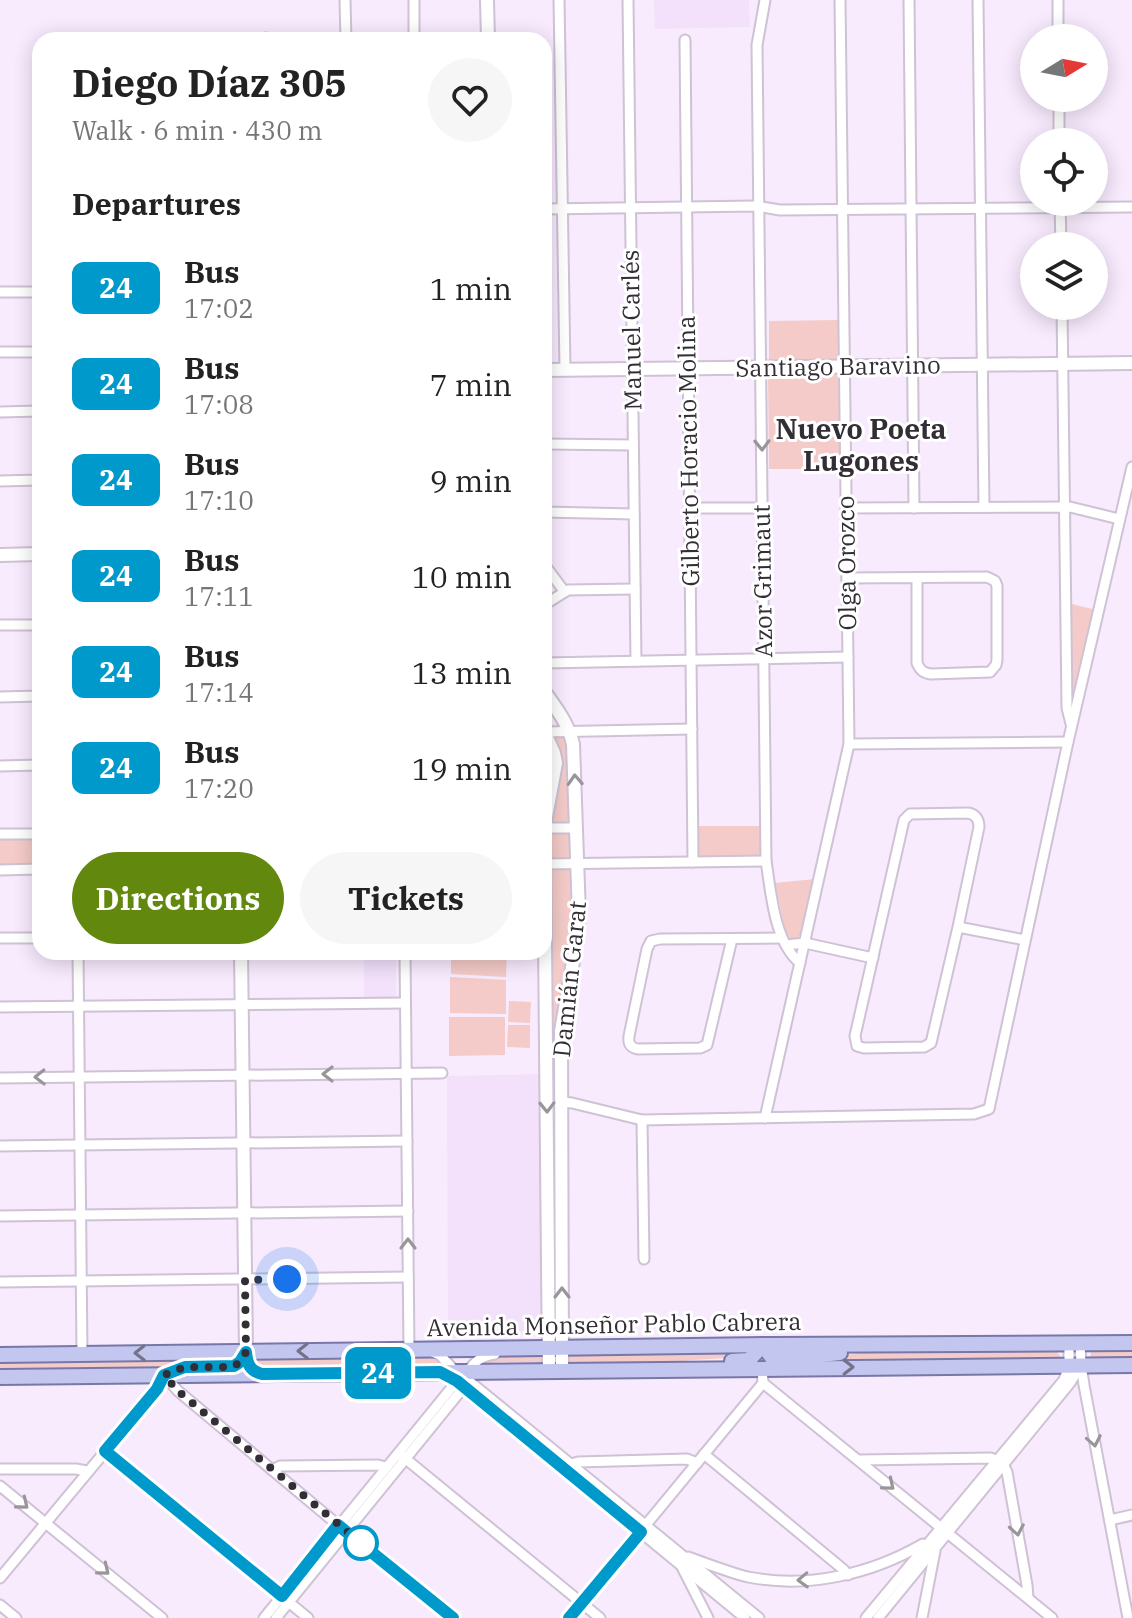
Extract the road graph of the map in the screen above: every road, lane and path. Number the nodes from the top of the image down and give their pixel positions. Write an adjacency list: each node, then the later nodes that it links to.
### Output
1 (345, 0): 12 (street)
2 (414, 0): 13 (street)
3 (487, 0): 14 (main road)
4 (559, 0): 25 (street)
5 (628, 0): 21 (street, Manuel Carlés)
6 (765, 0): 16 (street, Azor Grimaut)
7 (840, 0): 26 (street, Olga Orozco)
8 (909, 0): 22 (street)
9 (978, 0): 23 (street)
10 (1058, 0): 11 (street)
11 (1058, 24)
12 (346, 32)
13 (414, 32)
14 (488, 32)
15 (685, 40): 19 (street, Gilberto Horacio Molina)
16 (760, 206): 19 (street); 26 (street); 36 (street, Azor Grimaut)
17 (1020, 206): 23 (street)
18 (1108, 206): 20 (street)
19 (686, 207): 21 (street); 38 (street, Gilberto Horacio Molina)
20 (1132, 207)
21 (631, 208): 25 (street); 40 (street, Manuel Carlés)
22 (911, 208): 23 (street); 26 (street); 35 (street)
23 (981, 208): 34 (street)
24 (552, 209): 25 (street)
25 (562, 209): 39 (street)
26 (842, 209): 37 (street, Olga Orozco)
27 (0, 292): 28 (street)
28 (32, 292)
29 (1062, 320): 32 (street)
30 (0, 352): 31 (street)
31 (32, 352)
32 (1063, 363): 33 (main road, Santiago Baravino); 34 (main road, Santiago Baravino); 50 (street)
33 (1132, 363)
34 (983, 365): 35 (main road, Santiago Baravino); 49 (street)
35 (911, 366): 37 (main road, Santiago Baravino); 54 (street)
36 (761, 367): 37 (main road, Santiago Baravino); 38 (main road, Santiago Baravino); 52 (street, Azor Grimaut, one-way to 52)
37 (845, 367): 53 (street, Olga Orozco)
38 (688, 368): 40 (main road, Santiago Baravino); 51 (street, Gilberto Horacio Molina)
39 (565, 369): 40 (main road, Santiago Baravino); 41 (main road, Santiago Baravino)
40 (632, 369): 45 (street, Manuel Carlés)
41 (552, 370)
42 (32, 411): 43 (street)
43 (0, 412)
44 (552, 444): 45 (street)
45 (633, 445): 56 (street, Manuel Carlés)
46 (1132, 467): 57 (street)
47 (32, 480): 48 (street)
48 (0, 481)
49 (984, 507): 50 (street); 54 (street)
50 (1064, 507): 57 (street); 76 (street)
51 (689, 508): 52 (street); 70 (street, Gilberto Horacio Molina)
52 (763, 508): 69 (street, Azor Grimaut)
53 (846, 508): 54 (street); 61 (street, Olga Orozco)
54 (914, 508)
55 (552, 512): 56 (street)
56 (634, 514): 63 (street, Manuel Carlés)
57 (1119, 519): 76 (street)
58 (32, 554): 59 (main road)
59 (0, 555)
60 (552, 575): 64 (street)
61 (847, 578): 62 (street); 68 (street, Olga Orozco)
62 (917, 578): 62 (street)
63 (635, 589): 64 (street); 71 (street, Manuel Carlés)
64 (564, 591): 65 (street)
65 (552, 599)
66 (0, 625): 67 (street)
67 (32, 625)
68 (848, 657): 69 (street); 81 (street, Olga Orozco)
69 (764, 659): 70 (street); 90 (street, Azor Grimaut)
70 (691, 660): 71 (street); 77 (street, Gilberto Horacio Molina)
71 (636, 661): 72 (street)
72 (552, 663)
73 (32, 696): 74 (street)
74 (0, 697)
75 (552, 702): 79 (main road, Damián Garat)
76 (1072, 727): 80 (street)
77 (692, 729): 79 (street); 91 (street, Gilberto Horacio Molina)
78 (552, 732): 79 (street)
79 (570, 732): 86 (main road, Damián Garat, one-way to 79)
80 (1068, 742): 81 (street); 100 (street)
81 (849, 744): 102 (street, Olga Orozco)
82 (552, 749): 85 (main road, Damián Garat)
83 (32, 765): 84 (street)
84 (0, 766)
85 (552, 785)
86 (577, 828): 87 (street); 93 (main road, Damián Garat)
87 (552, 829)
88 (0, 834): 89 (street)
89 (32, 834)
90 (766, 861): 91 (street); 101 (street, Azor Grimaut)
91 (693, 862): 93 (street)
92 (552, 864): 93 (street)
93 (578, 864): 114 (main road, Damián Garat)
94 (32, 869): 95 (street)
95 (0, 870)
96 (958, 927): 100 (street); 103 (street); 103 (street)
97 (0, 938): 98 (street)
98 (32, 938)
99 (732, 939): 99 (street); 101 (street)
100 (1025, 940): 121 (street)
101 (784, 942): 102 (street); 108 (street, Azor Grimaut)
102 (805, 943): 103 (street); 108 (street, Olga Orozco)
103 (873, 958)
104 (78, 960): 111 (street)
105 (241, 960): 110 (main road)
106 (405, 960): 109 (street)
107 (545, 960): 113 (main road, Damián Garat)
108 (800, 963): 121 (street, Olga Orozco)
109 (405, 1003): 110 (street); 115 (street)
110 (242, 1005): 111 (street); 117 (main road)
111 (78, 1006): 112 (street); 118 (street)
112 (0, 1007)
113 (546, 1068): 114 (street); 139 (main road, Damián Garat, one-way to 139)
114 (560, 1068): 120 (main road, Damián Garat)
115 (406, 1073): 116 (street); 117 (street, one-way to 117); 123 (street)
116 (442, 1073)
117 (242, 1074): 118 (street); 124 (main road)
118 (79, 1076): 119 (street, one-way to 119); 125 (street)
119 (0, 1078)
120 (561, 1102): 122 (street); 139 (main road, Damián Garat, one-way to 120)
121 (765, 1118): 122 (street)
122 (642, 1120): 131 (street)
123 (407, 1141): 124 (street); 127 (street)
124 (244, 1143): 125 (street); 128 (main road)
125 (80, 1144): 126 (street); 129 (street)
126 (0, 1146)
127 (408, 1211): 128 (street); 132 (street, one-way to 127)
128 (244, 1212): 129 (street); 133 (main road)
129 (80, 1215): 130 (street); 134 (street)
130 (0, 1216)
131 (644, 1259)
132 (408, 1277): 133 (street); 141 (street)
133 (245, 1280): 134 (street); 143 (main road)
134 (81, 1281): 135 (street); 144 (street)
135 (0, 1282)
136 (1130, 1342): 137 (main road)
137 (1074, 1343): 138 (main road, Avenida Monseñor Pablo Cabrera); 146 (street)
138 (767, 1345): 139 (main road, Avenida Monseñor Pablo Cabrera); 148 (main road); 149 (main road)
139 (555, 1348): 140 (main road, Avenida Monseñor Pablo Cabrera); 150 (main road, Damián Garat)
140 (510, 1349): 142 (main road, Avenida Monseñor Pablo Cabrera); 155 (street)
141 (409, 1350): 142 (main road, Avenida Monseñor Pablo Cabrera); 143 (main road, Avenida Monseñor Pablo Cabrera, one-way to 143)
142 (427, 1350): 155 (street)
143 (246, 1352): 144 (main road, Avenida Monseñor Pablo Cabrera, one-way to 144); 151 (main road); 152 (main road)
144 (82, 1354): 145 (main road, Avenida Monseñor Pablo Cabrera)
145 (0, 1355)
146 (1075, 1365): 147 (main road, Avenida Monseñor Pablo Cabrera); 148 (main road, Avenida Monseñor Pablo Cabrera, one-way to 146); 160 (street); 168 (street, one-way to 168)
147 (1132, 1365)
148 (786, 1368): 153 (main road, Avenida Monseñor Pablo Cabrera)
149 (674, 1370): 150 (main road, Avenida Monseñor Pablo Cabrera); 153 (main road, Avenida Monseñor Pablo Cabrera)
150 (556, 1371): 155 (main road, Avenida Monseñor Pablo Cabrera)
151 (262, 1374): 152 (main road, Avenida Monseñor Pablo Cabrera); 155 (main road, Avenida Monseñor Pablo Cabrera)
152 (164, 1375): 154 (main road, Avenida Monseñor Pablo Cabrera); 156 (street); 164 (street)
153 (763, 1376): 158 (street); 159 (street)
154 (0, 1377)
155 (466, 1377): 157 (street); 161 (street)
156 (105, 1451): 165 (street); 179 (street)
157 (402, 1455): 162 (street); 170 (street); 180 (street)
158 (700, 1458): 161 (street); 171 (street); 176 (street)
159 (860, 1460): 160 (street); 172 (street, one-way to 172)
160 (1000, 1461): 172 (street); 178 (street, one-way to 178)
161 (568, 1466): 171 (street)
162 (386, 1467): 164 (street); 170 (street)
163 (0, 1469): 165 (street)
164 (272, 1470): 170 (street)
165 (87, 1471): 169 (street)
166 (0, 1486): 169 (street, one-way to 169)
167 (1132, 1515): 168 (street)
168 (1110, 1520): 197 (street)
169 (45, 1522): 177 (street); 183 (street, one-way to 183)
170 (342, 1528): 179 (street); 187 (street)
171 (643, 1528): 174 (street); 175 (street); 180 (street)
172 (944, 1530): 173 (street); 178 (street)
173 (933, 1543): 176 (street); 193 (street); 194 (street); 195 (street)
174 (681, 1554): 176 (street, one-way to 174); 192 (street)
175 (682, 1566): 190 (street); 191 (street)
176 (848, 1575)
177 (0, 1578)
178 (1028, 1598): 196 (street)
179 (285, 1599): 184 (street); 185 (street); 186 (street)
180 (582, 1603): 188 (street); 189 (street)
181 (0, 1605): 182 (street)
182 (16, 1618)
183 (162, 1618)
184 (264, 1618)
185 (276, 1618)
186 (308, 1618)
187 (453, 1618)
188 (569, 1618)
189 (600, 1618)
190 (708, 1618)
191 (745, 1618)
192 (759, 1618)
193 (866, 1618)
194 (878, 1618)
195 (922, 1618)
196 (1052, 1618)
197 (1128, 1618)

